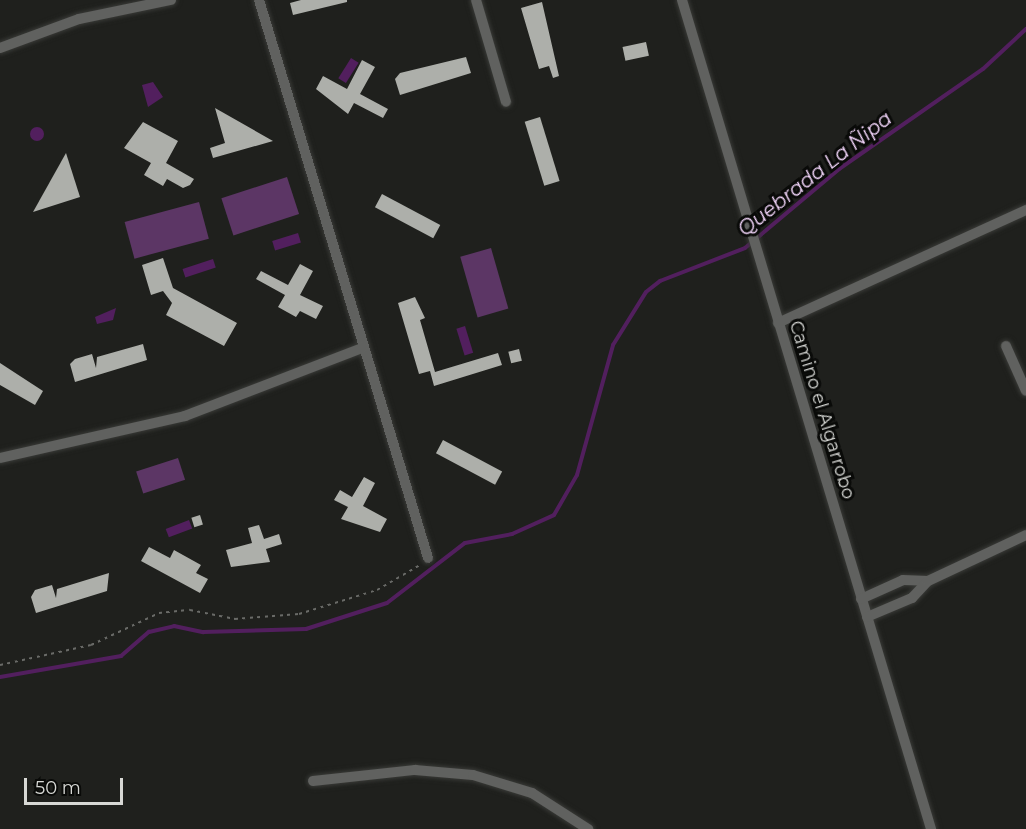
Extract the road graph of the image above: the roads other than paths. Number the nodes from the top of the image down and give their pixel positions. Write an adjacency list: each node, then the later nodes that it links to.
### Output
1 (171, 0): 5 (street)
2 (259, 0): 10 (street)
3 (476, 0): 6 (street)
4 (682, 0): 8 (street, Camino el Algarrobo)
5 (0, 48)
6 (506, 102)
7 (1026, 210): 8 (street)
8 (778, 323): 16 (street, Camino el Algarrobo)
9 (1006, 346): 11 (street)
10 (362, 348): 12 (street); 14 (street)
11 (1026, 391)
12 (0, 458)
13 (1026, 535): 15 (street)
14 (428, 558)
15 (928, 581): 16 (street); 17 (street)
16 (861, 599): 17 (street, Camino el Algarrobo)
17 (867, 617): 20 (street, Camino el Algarrobo)
18 (313, 781): 19 (street)
19 (588, 829)
20 (931, 829)

